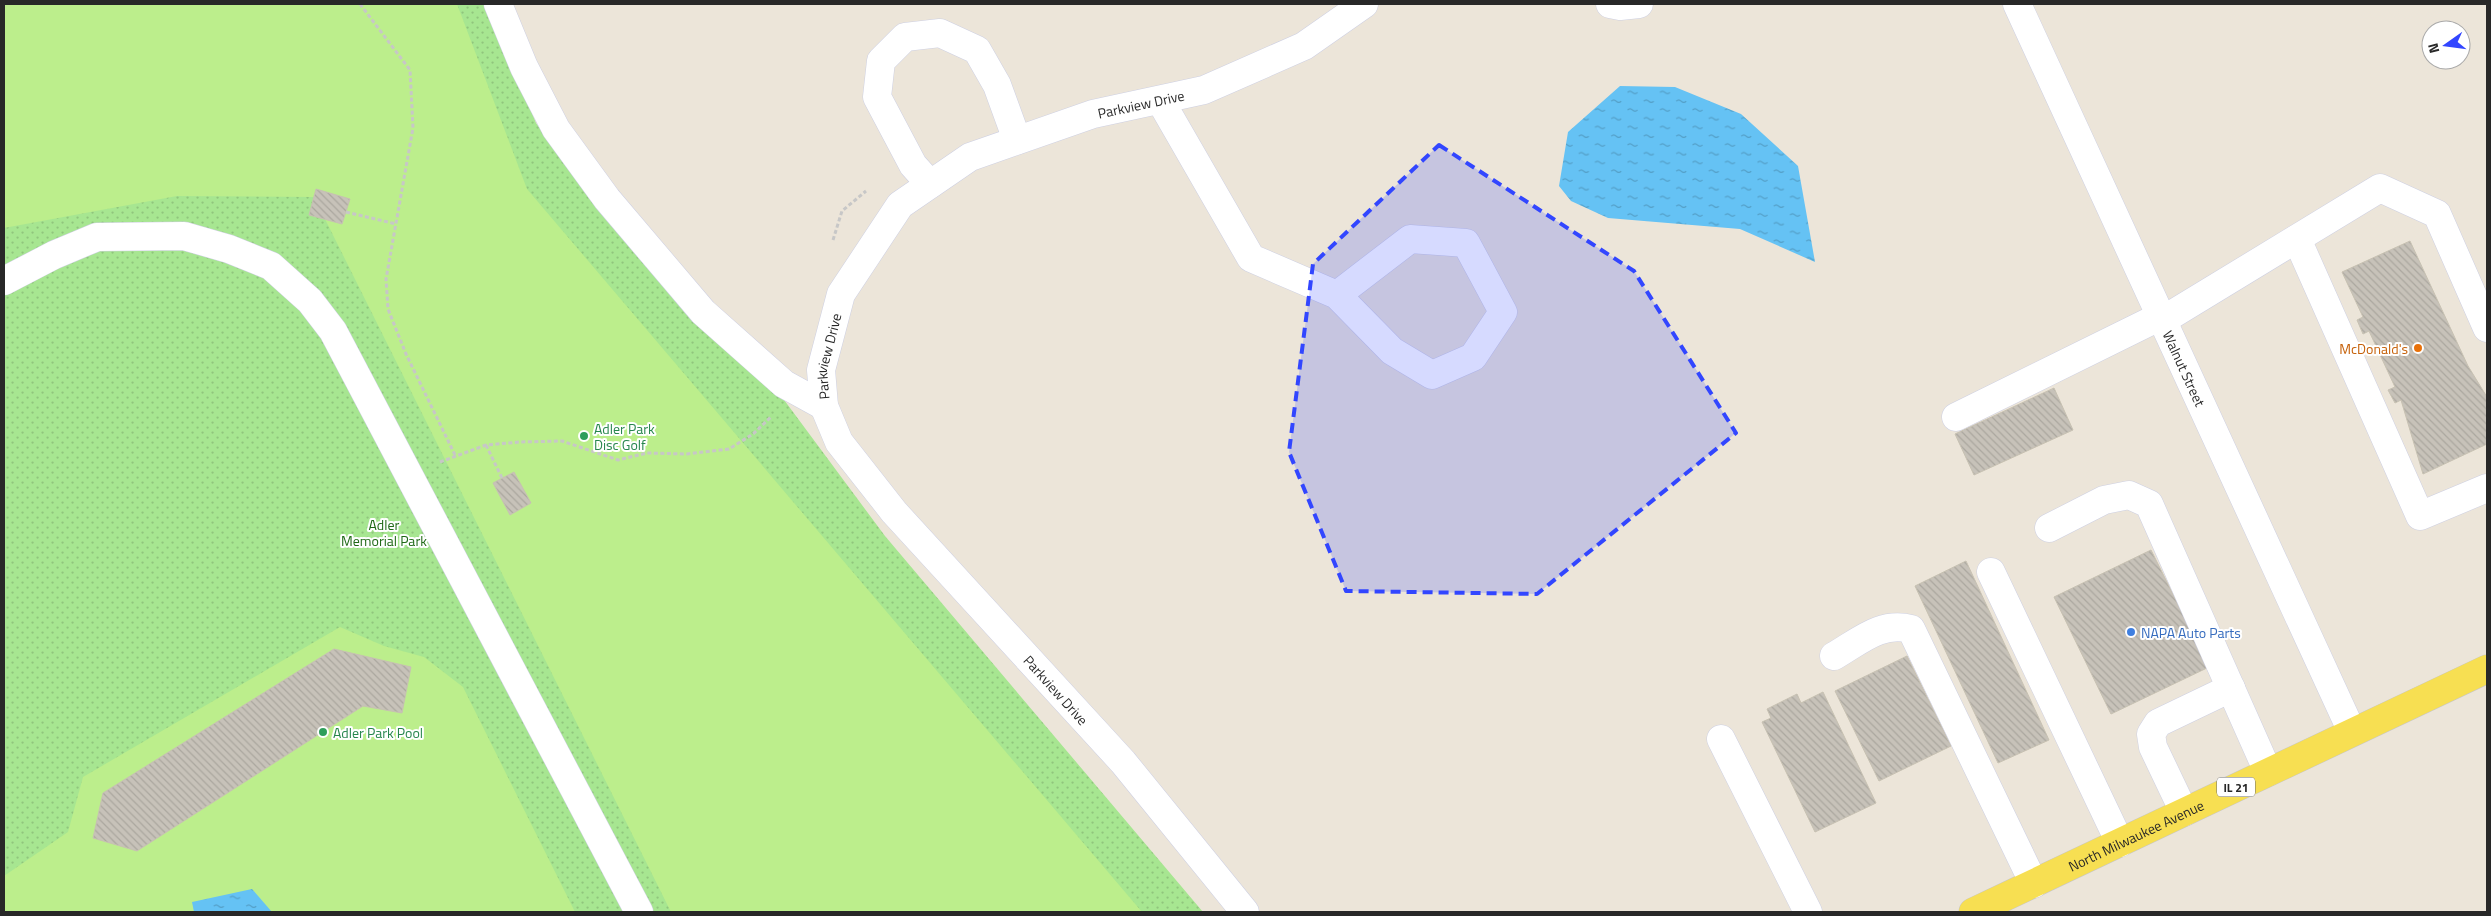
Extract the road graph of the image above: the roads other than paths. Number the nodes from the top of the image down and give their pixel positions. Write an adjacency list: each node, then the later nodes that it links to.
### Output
1 (498, 4): 14 (street)
2 (1364, 4): 6 (street, Parkview Drive)
3 (1610, 4): 4 (street)
4 (1639, 4)
5 (2017, 4): 12 (street, Walnut Street)
6 (1160, 100): 7 (street, Parkview Drive); 11 (street)
7 (1017, 140): 8 (street, Parkview Drive); 8 (street)
8 (930, 184): 14 (street, Parkview Drive)
9 (2297, 239): 12 (street); 13 (street); 16 (street)
10 (4, 281): 28 (street)
11 (1337, 295): 11 (street)
12 (2162, 318): 15 (street); 22 (street, Walnut Street)
13 (2487, 328)
14 (824, 406): 29 (street, Parkview Drive)
15 (1956, 417)
16 (2487, 488)
17 (2048, 528): 21 (street)
18 (1991, 572): 26 (street)
19 (1834, 656): 27 (street)
20 (2487, 669): 22 (main road, North Milwaukee Avenue / IL 21)
21 (2231, 688): 24 (street); 25 (street)
22 (2352, 732): 24 (main road, North Milwaukee Avenue / IL 21)
23 (1721, 739): 30 (street)
24 (2268, 772): 25 (main road, North Milwaukee Avenue / IL 21)
25 (2184, 812): 26 (main road, North Milwaukee Avenue / IL 21)
26 (2120, 843): 27 (main road, North Milwaukee Avenue / IL 21)
27 (2034, 884): 31 (main road, North Milwaukee Avenue / IL 21)
28 (639, 912)
29 (1245, 912)
30 (1808, 912)
31 (1973, 912)

